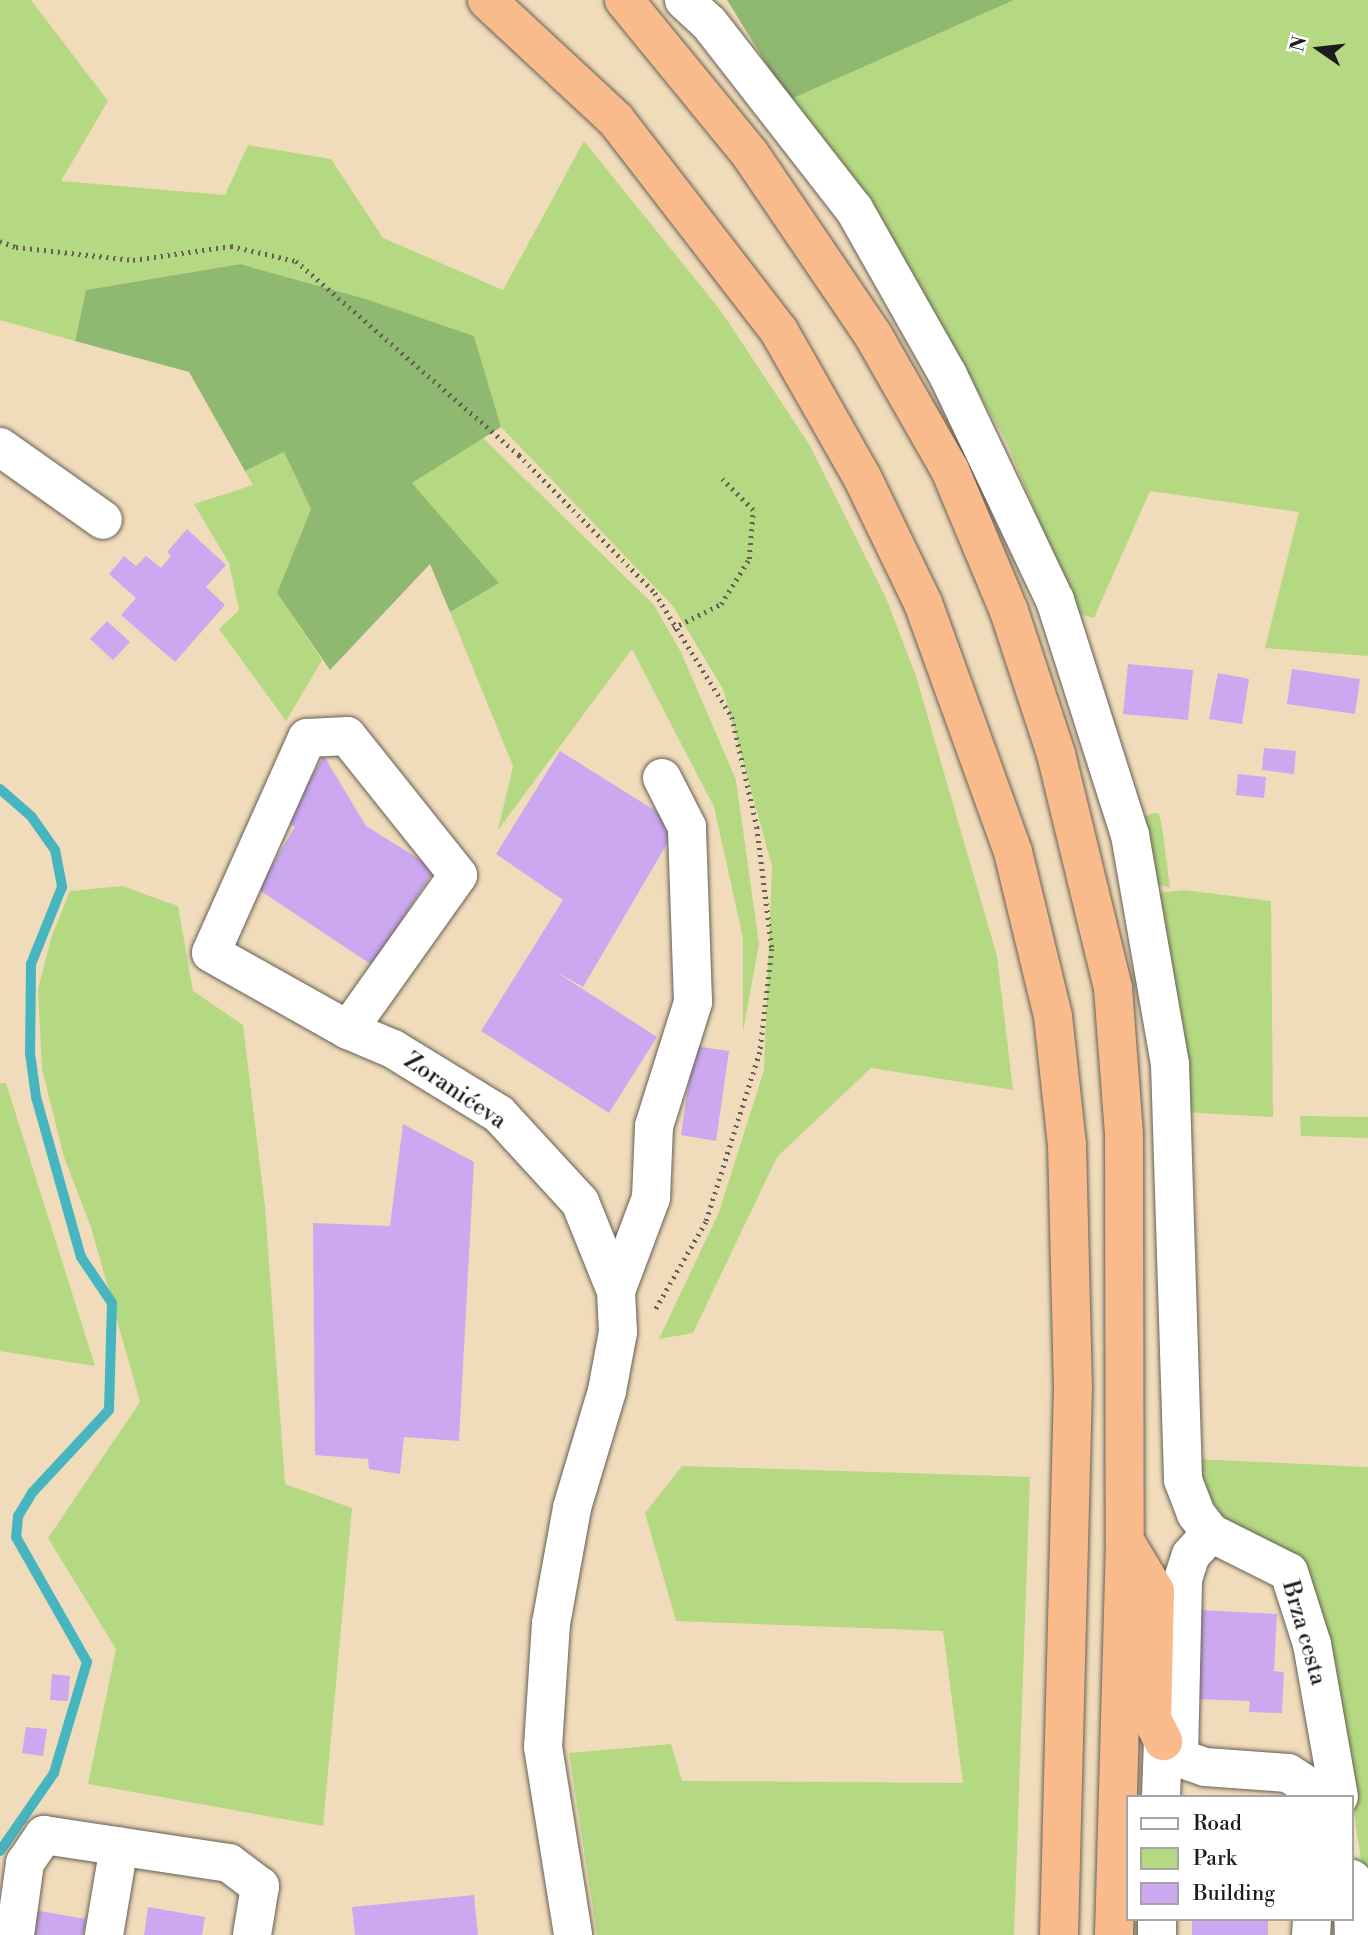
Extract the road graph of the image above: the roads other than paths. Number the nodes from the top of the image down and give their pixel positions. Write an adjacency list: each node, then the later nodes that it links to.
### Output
1 (487, 0): 19 (highway)
2 (624, 0): 10 (highway)
3 (684, 0): 9 (street, Brza cesta)
4 (0, 447): 5 (street)
5 (103, 520)
6 (662, 778): 8 (street)
7 (348, 1030): 7 (street, Zoranićeva); 8 (street, Zoranićeva)
8 (615, 1291): 18 (street, Zoranićeva)
9 (1211, 1532): 11 (street); 12 (street, Brza cesta)
10 (1125, 1541): 11 (highway); 20 (highway)
11 (1171, 1749): 12 (street); 13 (street)
12 (1322, 1788)
13 (1161, 1795)
14 (119, 1846): 15 (street); 16 (street); 17 (street)
15 (15, 1935)
16 (104, 1935)
17 (252, 1935)
18 (573, 1935)
19 (1059, 1935)
20 (1114, 1935)

